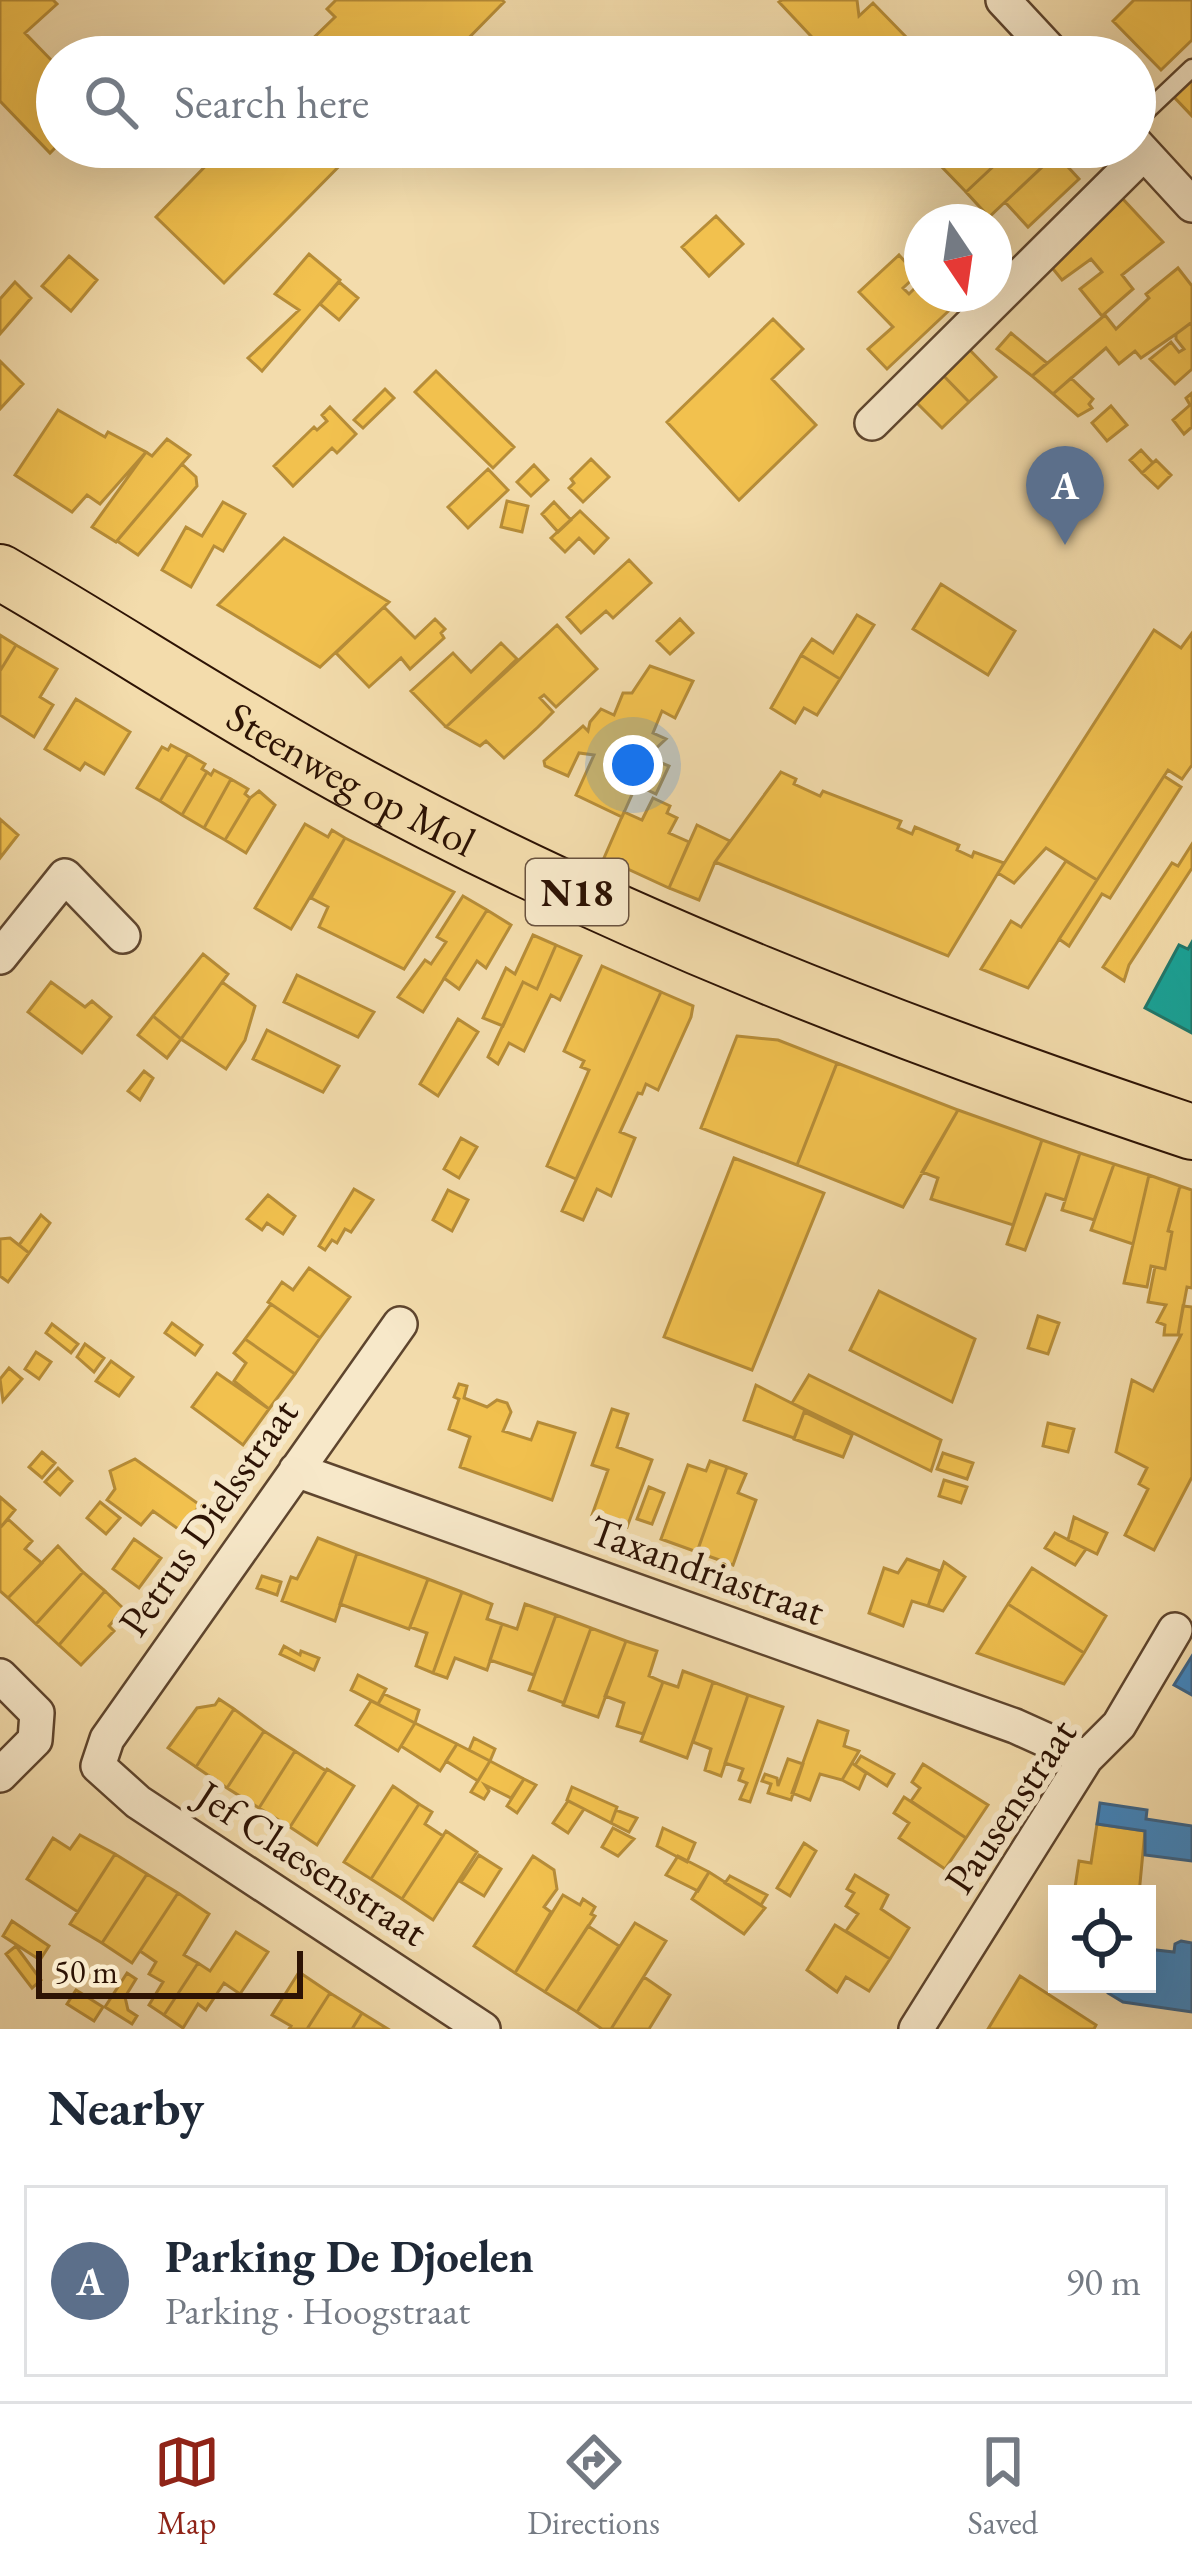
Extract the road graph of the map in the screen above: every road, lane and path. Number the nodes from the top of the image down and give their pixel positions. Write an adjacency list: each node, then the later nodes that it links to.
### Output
1 (1003, 0): 2 (street)
2 (1036, 36)
3 (1192, 68): 4 (lane)
4 (1156, 116)
5 (1156, 162): 7 (street)
6 (1112, 168): 8 (street)
7 (1192, 205)
8 (872, 423)
9 (0, 572): 12 (main road, Steenweg op Mol / N18)
10 (123, 936): 11 (street)
11 (0, 957)
12 (1192, 1132)
13 (400, 1324): 14 (street, Petrus Dielsstraat)
14 (296, 1470): 17 (street, Taxandriastraat); 18 (street, Petrus Dielsstraat)
15 (1175, 1630): 17 (street, Pausenstraat)
16 (0, 1676): 19 (street)
17 (1087, 1758): 21 (street, Pausenstraat)
18 (98, 1766): 20 (street, Jef Claesenstraat)
19 (4, 1771)
20 (469, 2025)
21 (916, 2029)

